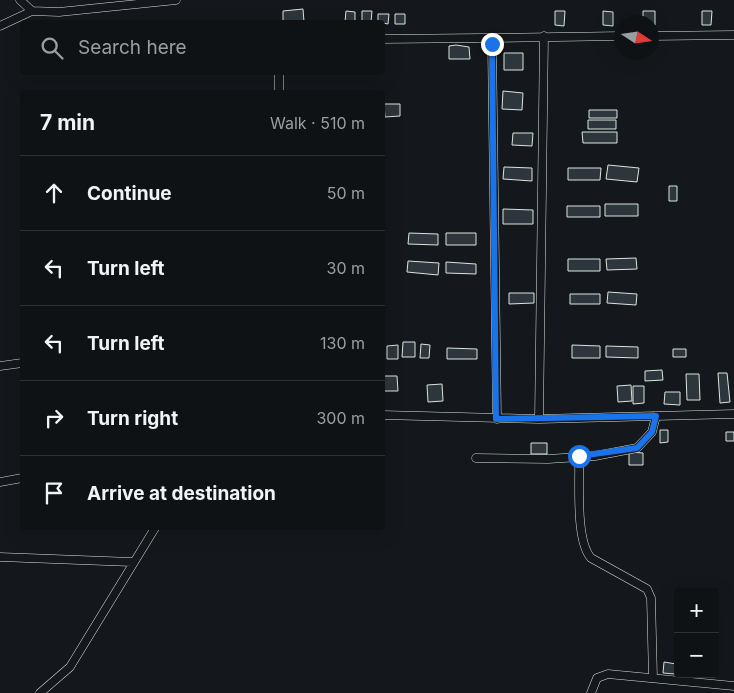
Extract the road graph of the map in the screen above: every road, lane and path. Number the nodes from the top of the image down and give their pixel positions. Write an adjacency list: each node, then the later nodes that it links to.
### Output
1 (20, 0): 4 (street)
2 (176, 0): 3 (street)
3 (94, 4): 4 (street)
4 (32, 11): 5 (street)
5 (0, 26)
6 (734, 35): 9 (street)
7 (544, 36): 8 (street); 10 (street); 20 (street)
8 (614, 36)
9 (659, 36)
10 (489, 38): 11 (street); 19 (street)
11 (385, 39)
12 (279, 75): 13 (street)
13 (279, 90)
14 (20, 363): 15 (street)
15 (0, 366)
16 (734, 414): 18 (street)
17 (385, 415): 19 (street)
18 (656, 416): 20 (street); 21 (street)
19 (496, 419): 20 (street)
20 (539, 419)
21 (579, 456): 22 (street); 28 (street)
22 (476, 458)
23 (20, 478): 24 (street)
24 (0, 482)
25 (153, 530): 27 (street)
26 (0, 557): 27 (street)
27 (132, 562): 30 (street)
28 (653, 678): 29 (street); 31 (street)
29 (734, 686)
30 (40, 693)
31 (591, 693)

